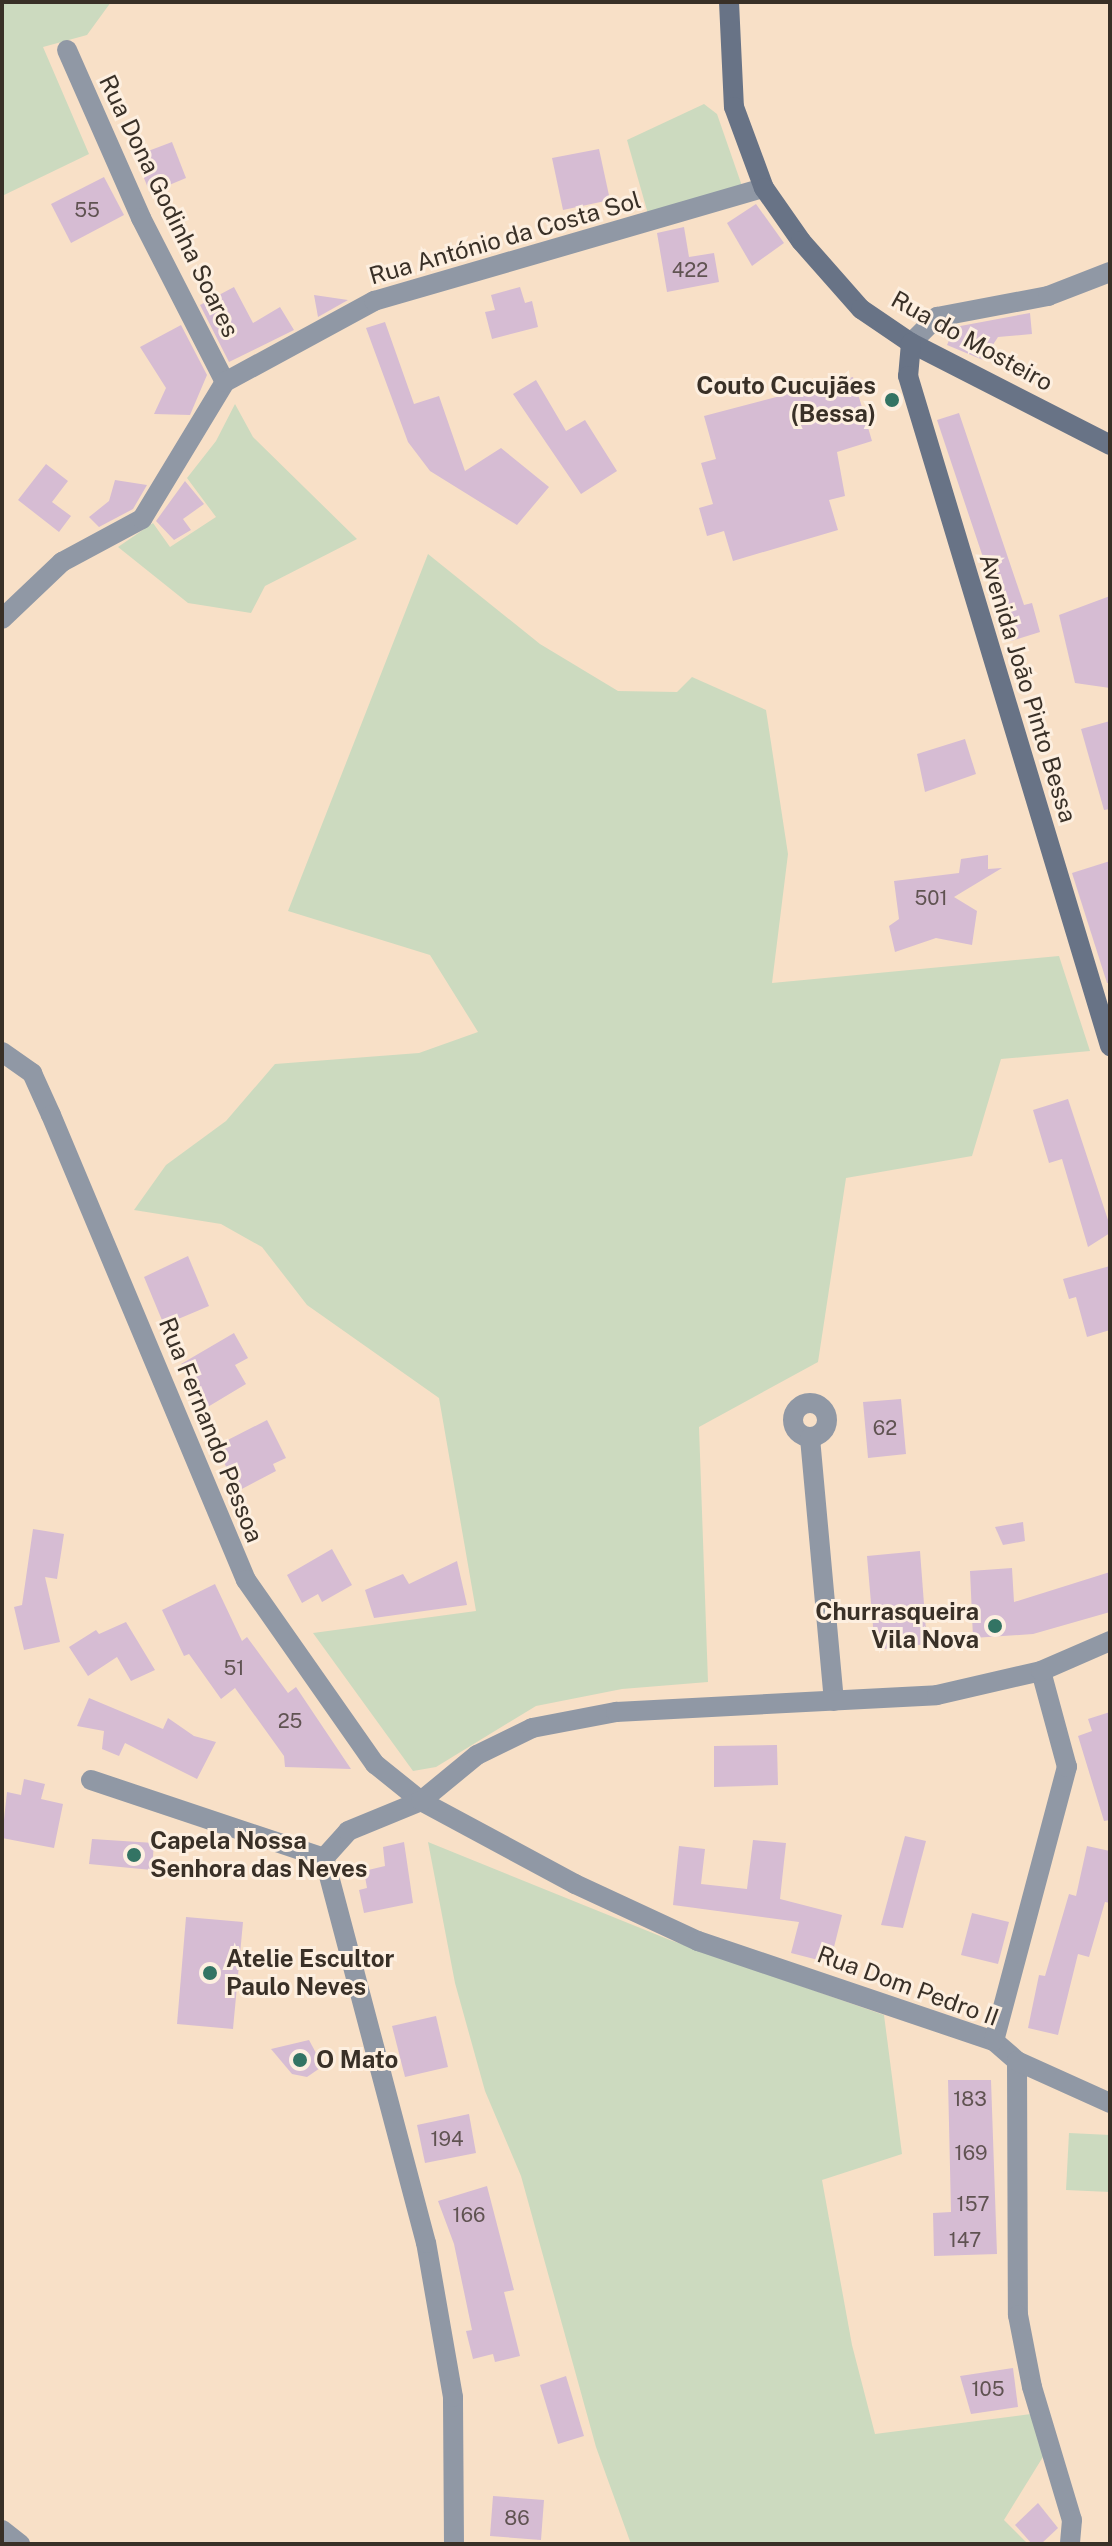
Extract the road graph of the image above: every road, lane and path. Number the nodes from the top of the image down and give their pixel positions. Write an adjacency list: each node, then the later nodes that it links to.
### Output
1 (729, 2): 3 (main road, Rua do Mosteiro)
2 (67, 50): 6 (street, Rua Dona Godinha Soares)
3 (764, 188): 5 (main road, Rua do Mosteiro); 6 (street, Rua António da Costa Sol)
4 (1110, 272): 5 (street)
5 (911, 343): 7 (main road, Rua do Mosteiro); 9 (main road, Avenida João Pinto Bessa)
6 (225, 382): 8 (street)
7 (1110, 445)
8 (2, 619)
9 (1110, 1046)
10 (2, 1052): 16 (street, Rua Fernando Pessoa)
11 (810, 1438): 14 (street)
12 (1110, 1641): 13 (street)
13 (1041, 1671): 14 (street); 18 (street)
14 (834, 1701): 16 (street)
15 (91, 1780): 17 (street)
16 (421, 1801): 17 (street); 18 (street, Rua Dom Pedro II)
17 (324, 1858): 23 (street)
18 (994, 2041): 19 (street, Rua Dom Pedro II)
19 (1017, 2061): 20 (street, Rua Dom Pedro II); 24 (street)
20 (1110, 2103)
21 (2, 2530): 22 (street)
22 (20, 2544)
23 (454, 2544)
24 (1070, 2544)

